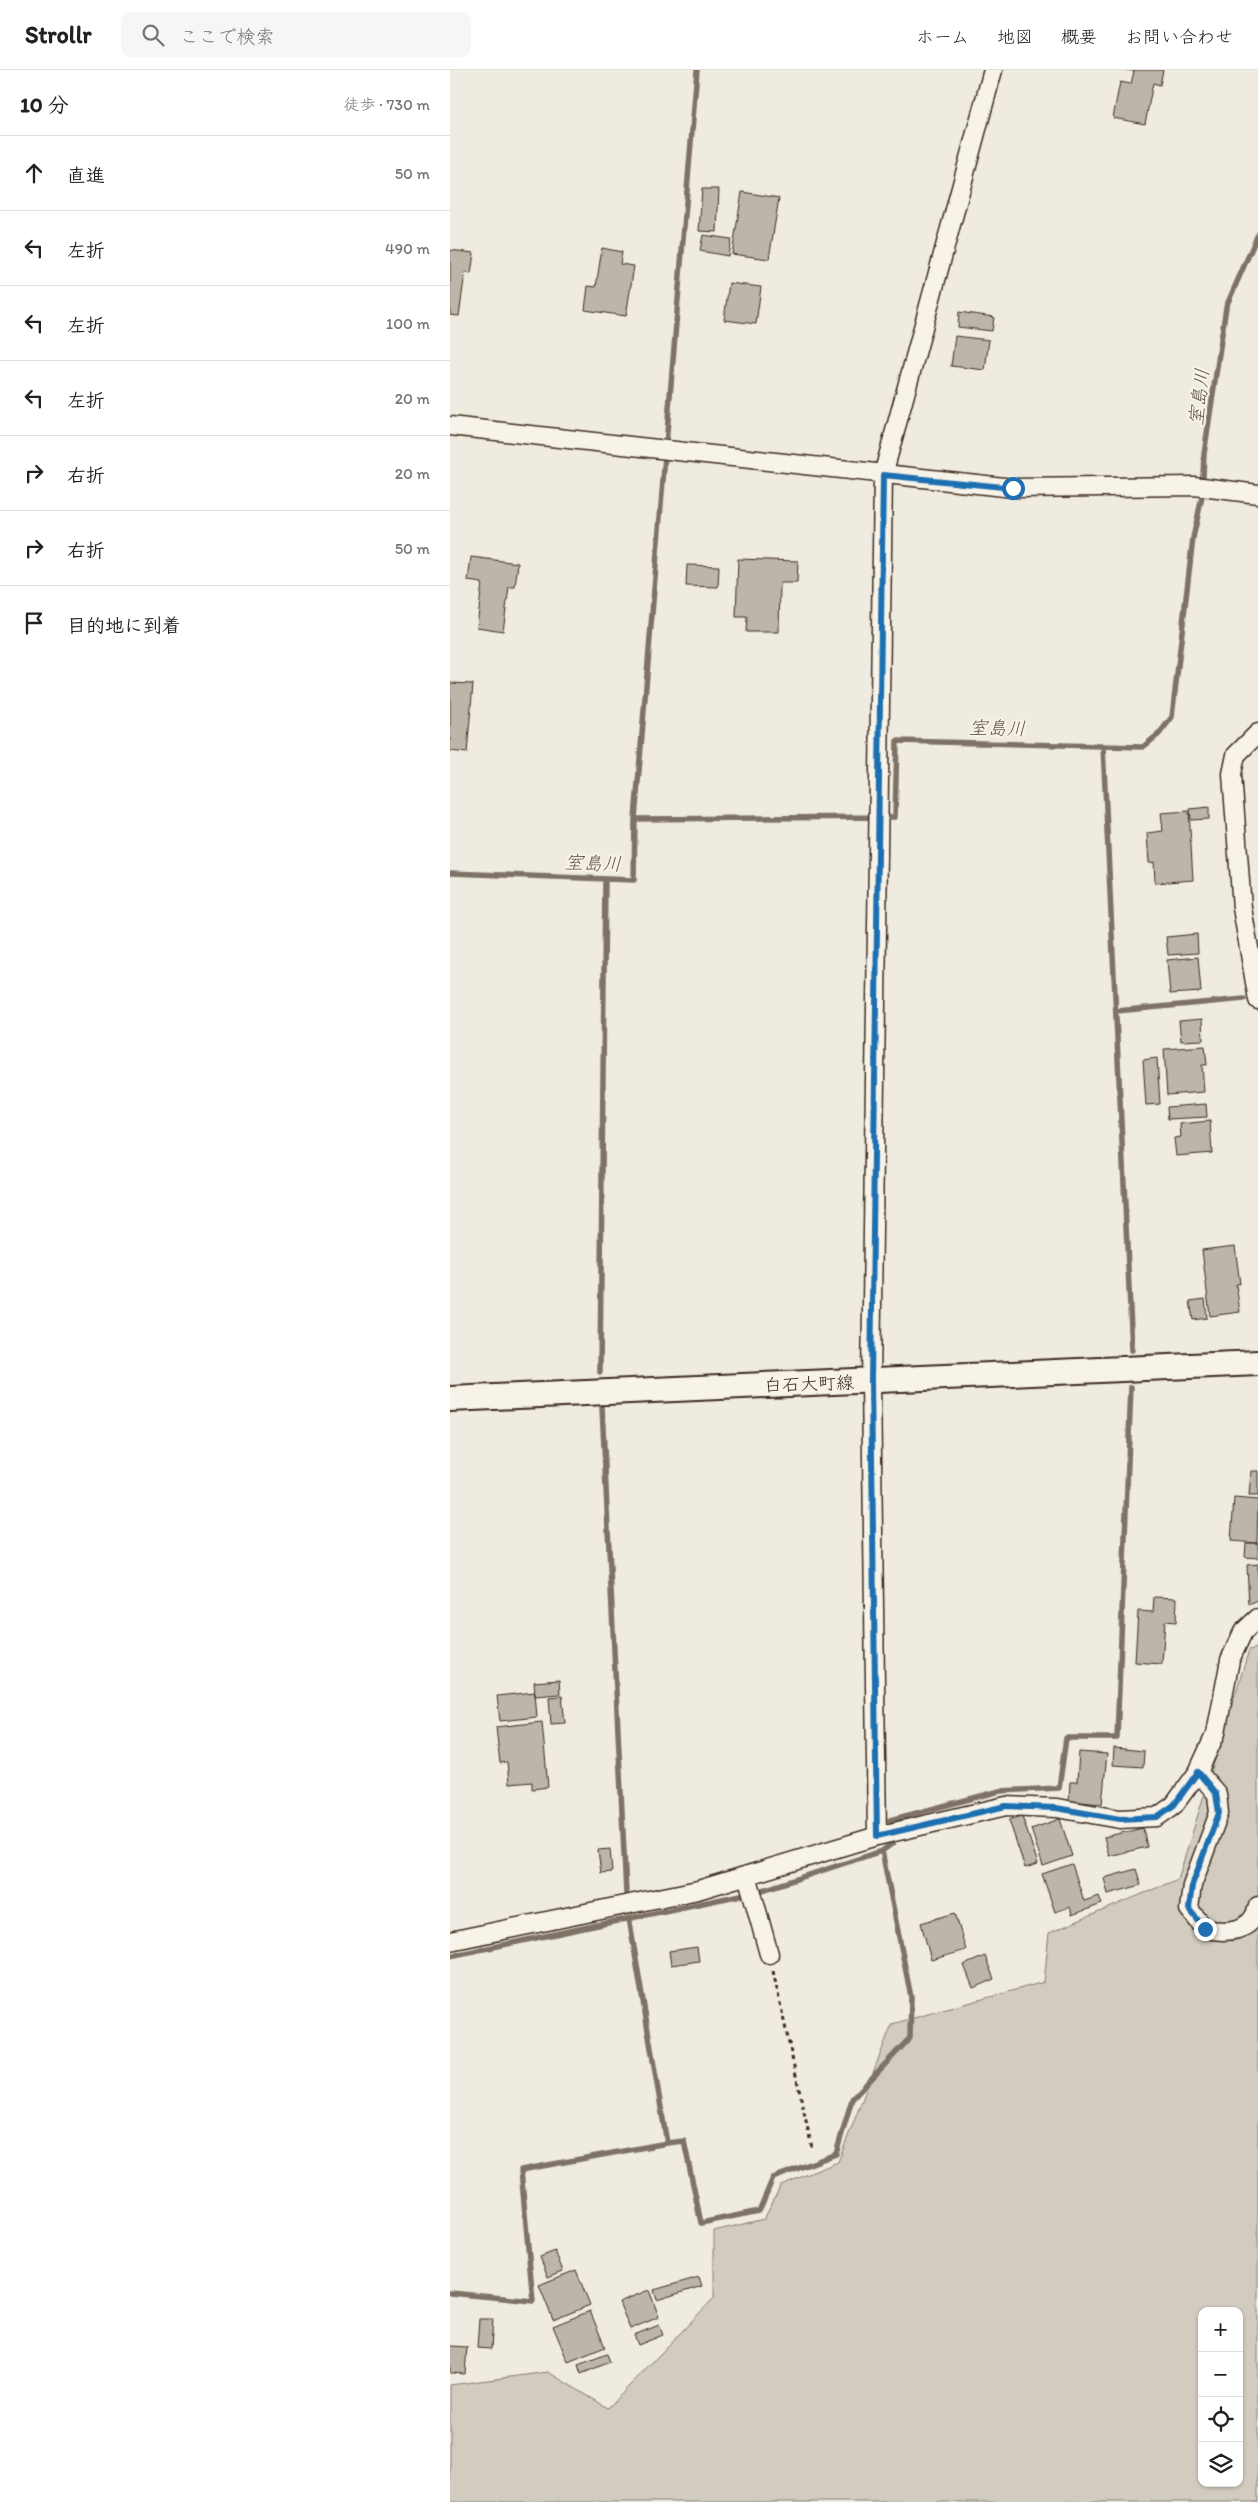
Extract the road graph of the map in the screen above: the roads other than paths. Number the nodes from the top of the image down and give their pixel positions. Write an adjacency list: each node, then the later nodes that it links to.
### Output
1 (993, 70): 3 (street)
2 (450, 426): 3 (street)
3 (883, 475): 4 (street); 8 (street)
4 (1258, 494)
5 (1258, 733): 6 (street)
6 (1258, 1000)
7 (1258, 1363): 8 (main road, 白石大町線)
8 (871, 1381): 9 (main road, 白石大町線); 12 (street)
9 (450, 1399)
10 (1258, 1618): 11 (street)
11 (1198, 1772): 12 (street); 14 (street)
12 (877, 1836): 13 (street)
13 (751, 1887): 15 (street); 16 (street)
14 (1258, 1906)
15 (450, 1941)
16 (769, 1954)

